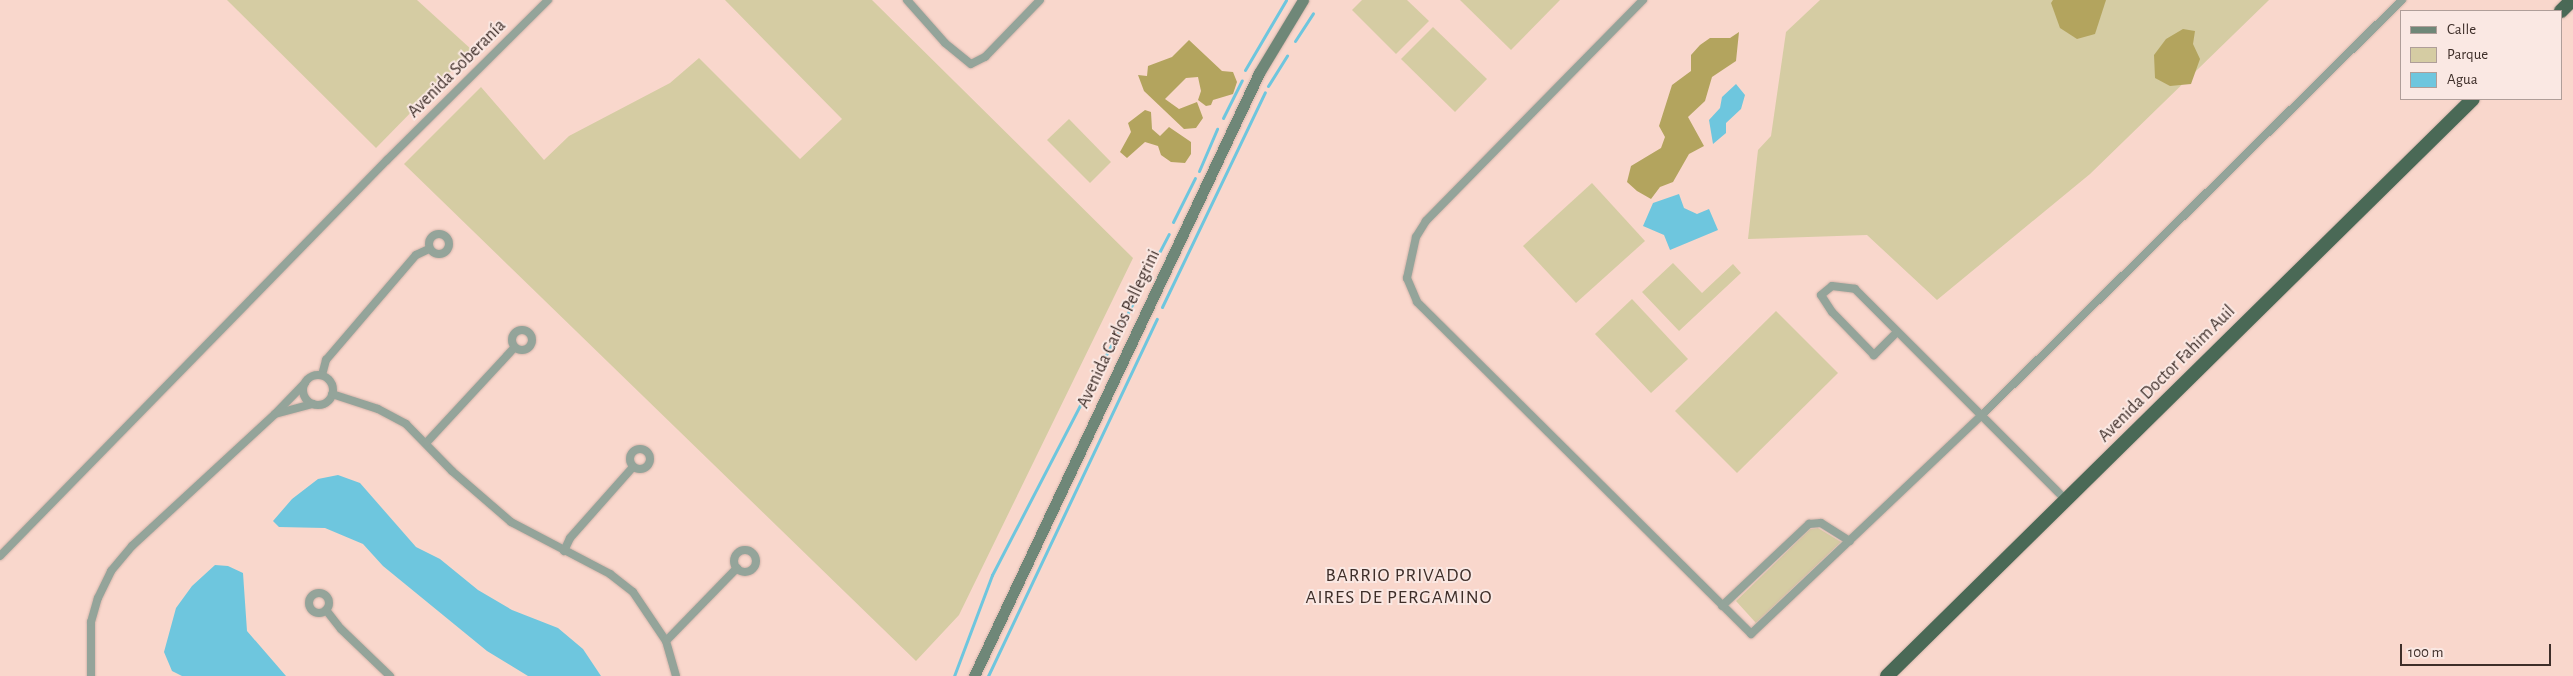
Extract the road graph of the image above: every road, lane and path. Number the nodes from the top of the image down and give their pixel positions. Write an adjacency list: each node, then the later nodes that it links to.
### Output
1 (548, 0): 24 (street, Avenida Soberanía)
2 (907, 0): 3 (street)
3 (1040, 0)
4 (1303, 0): 33 (main road, Avenida Carlos Pellegrini)
5 (1642, 0): 26 (street)
6 (2402, 0): 18 (street)
7 (2572, 0): 8 (highway)
8 (2562, 10)
9 (2472, 100): 21 (highway, Avenida Doctor Fahim Auil)
10 (429, 249): 13 (street)
11 (1897, 332): 11 (street); 18 (street)
12 (514, 348): 19 (street)
13 (322, 375): 14 (street); 15 (street)
14 (304, 383): 16 (street); 17 (street)
15 (332, 394): 16 (street); 19 (street)
16 (313, 404): 17 (street)
17 (275, 414): 30 (street)
18 (1982, 416): 21 (street); 22 (street)
19 (428, 442): 23 (street)
20 (633, 467): 23 (street)
21 (2066, 500): 34 (highway, Avenida Doctor Fahim Auil)
22 (1850, 540): 26 (street); 26 (street)
23 (564, 551): 28 (street)
24 (0, 556)
25 (737, 568): 28 (street)
26 (1722, 606)
27 (326, 610): 29 (street)
28 (666, 641): 32 (street)
29 (381, 673): 31 (street)
30 (91, 676)
31 (390, 676)
32 (676, 676)
33 (974, 676)
34 (1887, 676)

